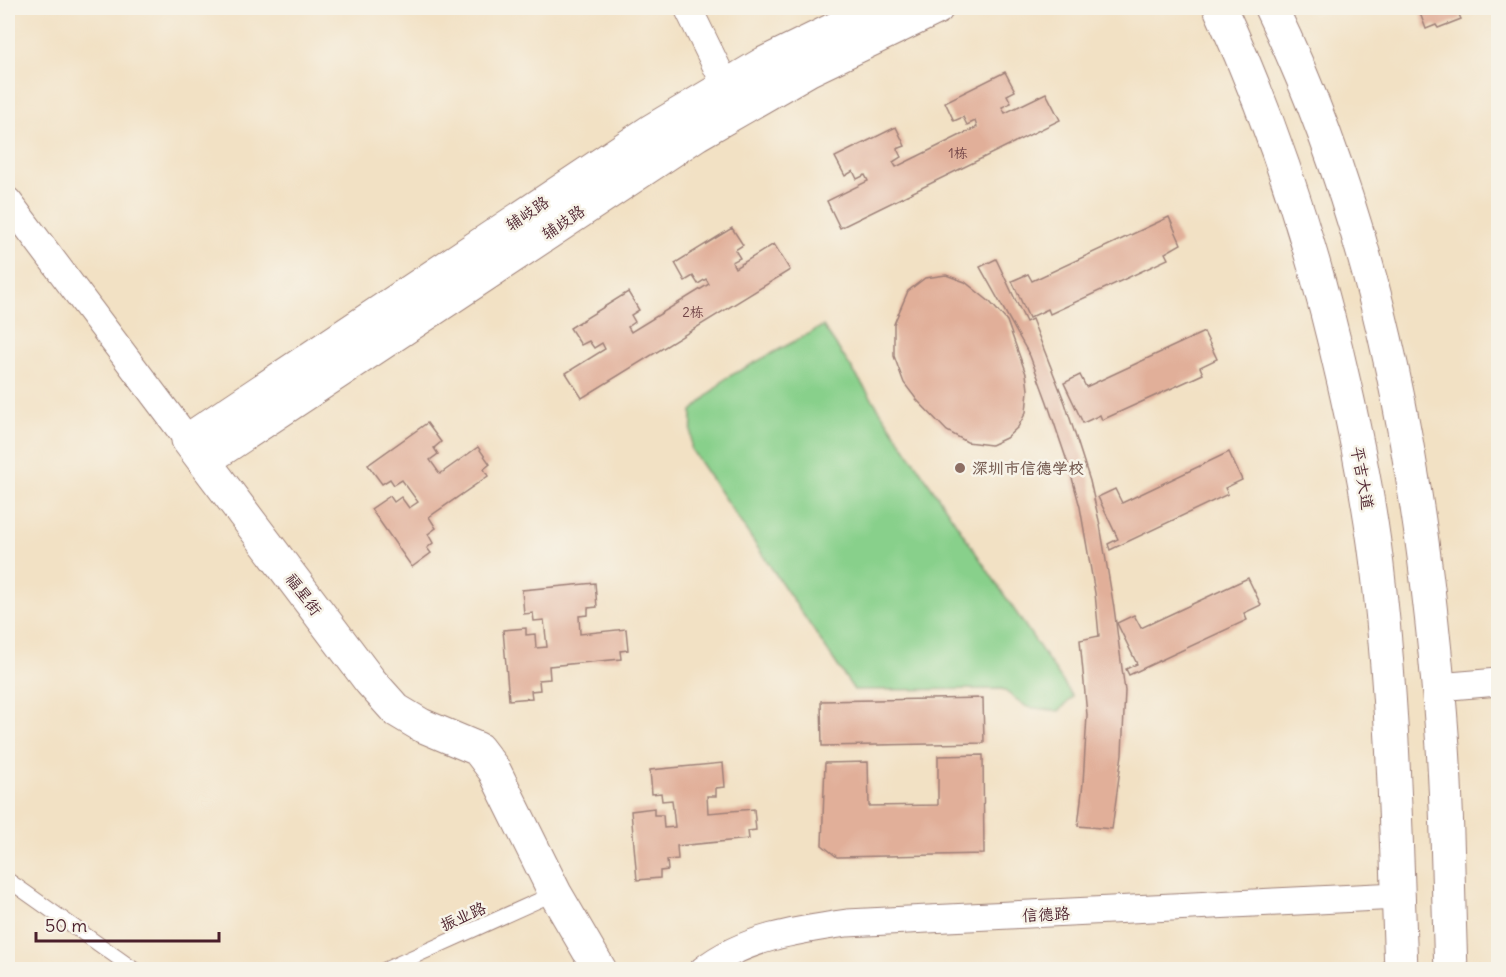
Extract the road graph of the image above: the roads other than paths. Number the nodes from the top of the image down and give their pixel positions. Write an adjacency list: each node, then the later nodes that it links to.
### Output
1 (688, 8): 6 (street)
2 (878, 8): 6 (street, 辅岐路)
3 (937, 8): 8 (street, 辅歧路)
4 (1271, 8): 10 (street)
5 (1221, 14): 13 (street, 平吉大道)
6 (726, 86): 8 (street, 辅岐路)
7 (8, 201): 8 (street, 福星街)
8 (196, 451): 12 (street, 福星街)
9 (1498, 682): 10 (street)
10 (1438, 687): 19 (street)
11 (8, 880): 14 (lane)
12 (555, 893): 15 (lane, 振业路); 16 (street, 福星街)
13 (1398, 896): 17 (street, 信德路); 18 (street, 平吉大道)
14 (135, 969)
15 (384, 969)
16 (600, 969)
17 (704, 969)
18 (1401, 969)
19 (1451, 969)

